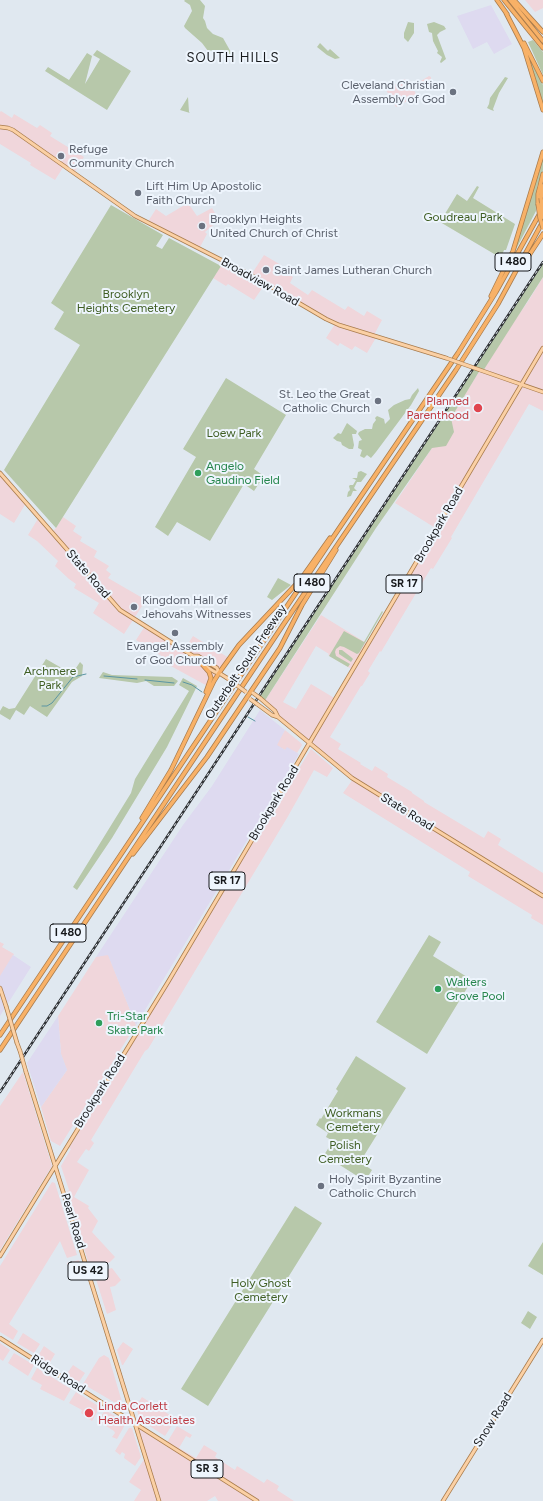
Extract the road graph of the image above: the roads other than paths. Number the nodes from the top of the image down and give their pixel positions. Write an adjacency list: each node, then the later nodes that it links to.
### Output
1 (498, 0): 5 (highway)
2 (504, 0): 8 (highway)
3 (510, 0): 7 (highway)
4 (514, 0): 6 (highway)
5 (506, 13): 9 (highway); 10 (highway)
6 (543, 32)
7 (543, 40)
8 (543, 48)
9 (543, 81)
10 (543, 110)
11 (0, 127): 23 (main road, Broadview Road, bridge)
12 (543, 152): 21 (highway)
13 (543, 174): 18 (highway, bridge)
14 (543, 186): 16 (highway, bridge)
15 (543, 207): 21 (highway, Outerbelt South Freeway / I 480)
16 (543, 217)
17 (543, 222): 20 (highway, Outerbelt South Freeway / I 480)
18 (543, 228)
19 (543, 234): 20 (highway)
20 (514, 277): 27 (highway, Outerbelt South Freeway / I 480)
21 (481, 317): 26 (highway, Outerbelt South Freeway / I 480)
22 (543, 348): 23 (main road, Brookpark Road / SR 17)
23 (522, 384): 24 (main road, Broadview Road); 34 (main road, Brookpark Road / SR 17)
24 (543, 392)
25 (0, 473): 28 (main road, State Road)
26 (338, 530): 30 (highway); 35 (highway, Outerbelt South Freeway / I 480)
27 (343, 536): 31 (highway); 36 (highway, Outerbelt South Freeway / I 480)
28 (193, 656): 29 (main road, State Road); 30 (main road, State Road)
29 (201, 664): 30 (main road, State Road); 32 (highway)
30 (219, 673): 31 (main road, State Road, bridge); 32 (highway)
31 (247, 693): 33 (main road, State Road, bridge); 33 (main road, State Road, bridge); 36 (highway)
32 (200, 709): 35 (highway)
33 (278, 717): 34 (main road, State Road)
34 (310, 743): 37 (main road, State Road); 41 (main road, Brookpark Road / SR 17)
35 (136, 831): 39 (highway, Outerbelt South Freeway / I 480)
36 (121, 869): 40 (highway, Outerbelt South Freeway / I 480)
37 (543, 896)
38 (0, 988): 41 (main road, Pearl Road / US 42, bridge)
39 (0, 1035)
40 (0, 1050)
41 (55, 1165): 42 (main road, Brookpark Road / SR 17); 45 (main road, Pearl Road / US 42)
42 (0, 1256)
43 (0, 1338): 45 (main road, Ridge Road)
44 (543, 1340): 48 (main road, Snow Road)
45 (134, 1423): 46 (main road, Pearl Road / US 42); 47 (main road, Ridge Road / SR 3)
46 (159, 1501)
47 (257, 1501)
48 (443, 1501)

